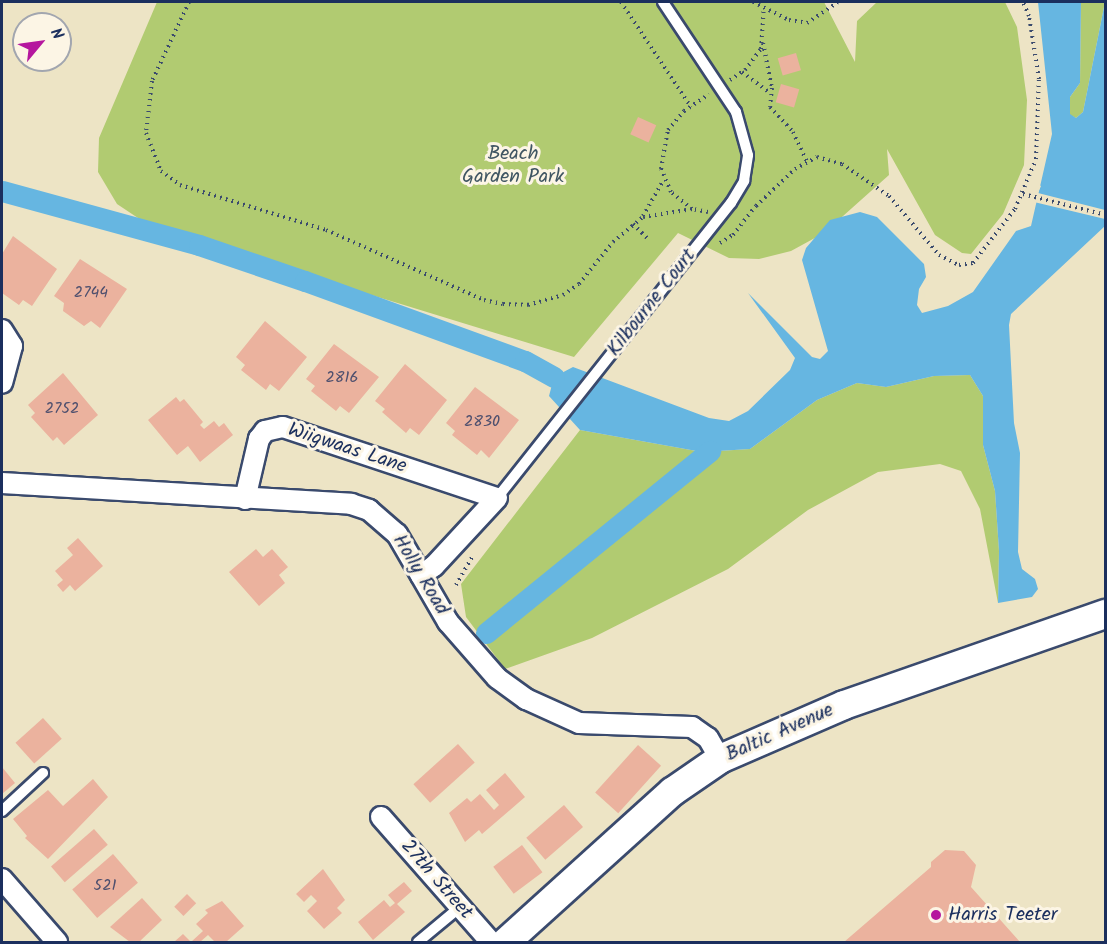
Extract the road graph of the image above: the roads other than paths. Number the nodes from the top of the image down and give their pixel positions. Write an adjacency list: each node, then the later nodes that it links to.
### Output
1 (663, 2): 5 (lane, Kilbourne Court)
2 (2, 330): 3 (street)
3 (2, 383)
4 (2, 483): 6 (street, Holly Road)
5 (497, 498): 6 (street, Wiigwaas Lane); 7 (street, Kilbourne Court)
6 (245, 499): 7 (street, Holly Road)
7 (421, 575): 9 (street, Holly Road)
8 (1106, 614): 9 (street, Baltic Avenue)
9 (720, 759): 18 (street, Baltic Avenue)
10 (43, 773): 11 (lane)
11 (2, 811)
12 (381, 817): 14 (street, 27th Street)
13 (2, 879): 15 (street)
14 (460, 907): 16 (lane); 17 (street, 27th Street)
15 (57, 942)
16 (418, 942)
17 (491, 942)
18 (506, 942)

